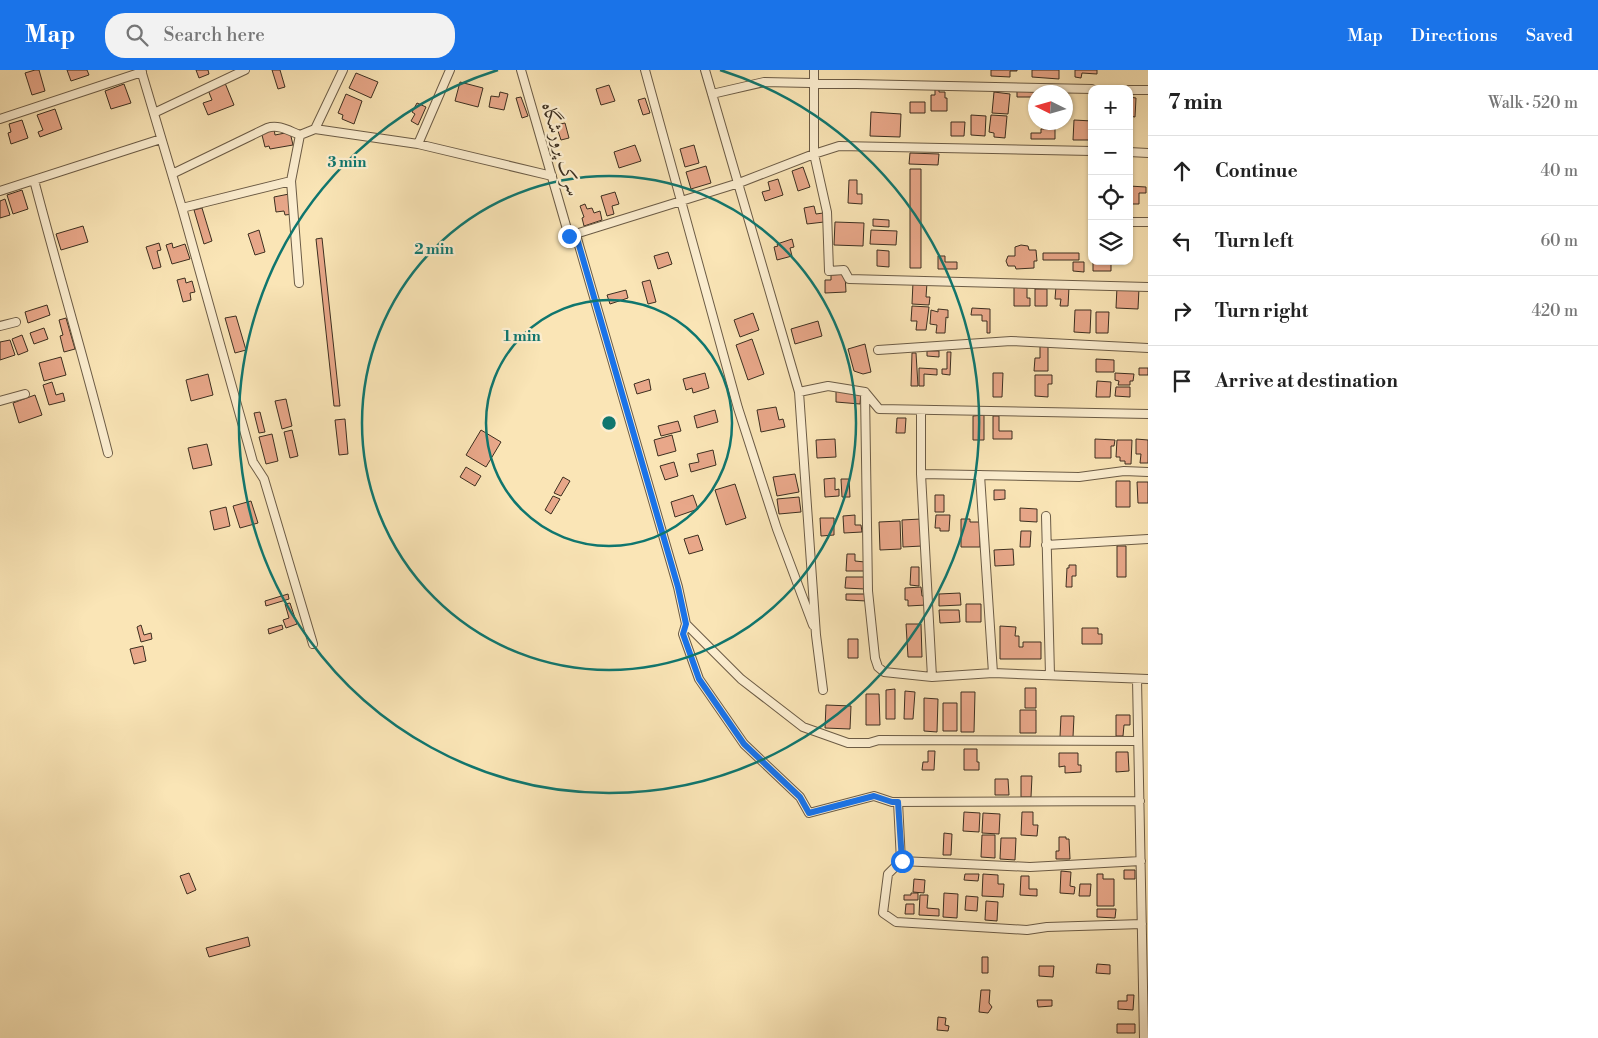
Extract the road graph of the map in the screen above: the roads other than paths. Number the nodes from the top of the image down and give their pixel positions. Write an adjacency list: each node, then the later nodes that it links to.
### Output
1 (246, 70): 14 (street)
2 (343, 70): 16 (street)
3 (450, 70): 19 (street)
4 (521, 70): 25 (street, سرک پرورشگاه)
5 (645, 70): 30 (street)
6 (705, 70): 13 (street)
7 (814, 70): 9 (street)
8 (142, 71): 14 (street); 15 (street)
9 (814, 82): 10 (street); 13 (street); 23 (street)
10 (1088, 89)
11 (1133, 90): 12 (street)
12 (1148, 90)
13 (712, 94): 28 (street)
14 (154, 113): 18 (street)
15 (0, 119)
16 (315, 129): 17 (street); 19 (street)
17 (300, 136): 24 (street); 27 (street)
18 (162, 139): 24 (street); 26 (street)
19 (418, 144): 25 (street)
20 (1088, 151): 23 (street)
21 (1133, 152): 22 (street)
22 (1148, 153)
23 (814, 154): 28 (street); 36 (street)
24 (172, 174): 31 (street)
25 (552, 176): 34 (street, سرک پرورشگاه)
26 (34, 180): 29 (street); 47 (street)
27 (291, 180): 31 (street); 35 (street)
28 (739, 183): 30 (street); 41 (street)
29 (0, 191)
30 (680, 202): 34 (street); 55 (street)
31 (182, 208): 56 (street)
32 (1133, 222): 33 (street)
33 (1148, 222)
34 (573, 236): 54 (street, سرک پرورشگاه)
35 (299, 283)
36 (1148, 287)
37 (16, 322): 38 (street)
38 (0, 326)
39 (1148, 348): 40 (street)
40 (878, 350)
41 (799, 392): 42 (street); 55 (street)
42 (865, 392): 45 (street); 59 (street)
43 (25, 394): 44 (street)
44 (0, 401)
45 (921, 410): 46 (street); 49 (street)
46 (1148, 414)
47 (108, 453)
48 (1148, 472): 50 (street)
49 (921, 474): 50 (street); 59 (street)
50 (980, 475): 57 (street)
51 (1046, 516): 53 (street)
52 (1148, 539): 53 (street)
53 (1046, 545): 58 (street)
54 (686, 624): 63 (street); 64 (street, سرک پرورشگاه)
55 (816, 635): 62 (street)
56 (313, 644)
57 (993, 673): 58 (street); 59 (street)
58 (1050, 675): 60 (street)
59 (932, 677)
60 (1137, 679): 61 (street); 63 (street)
61 (1148, 679)
62 (823, 690)
63 (1138, 741): 65 (street)
64 (898, 802): 65 (street); 66 (street)
65 (1142, 806): 67 (street)
66 (902, 861): 67 (street); 68 (street)
67 (1141, 861): 68 (street)
68 (1142, 924): 69 (street)
69 (1144, 1038)

